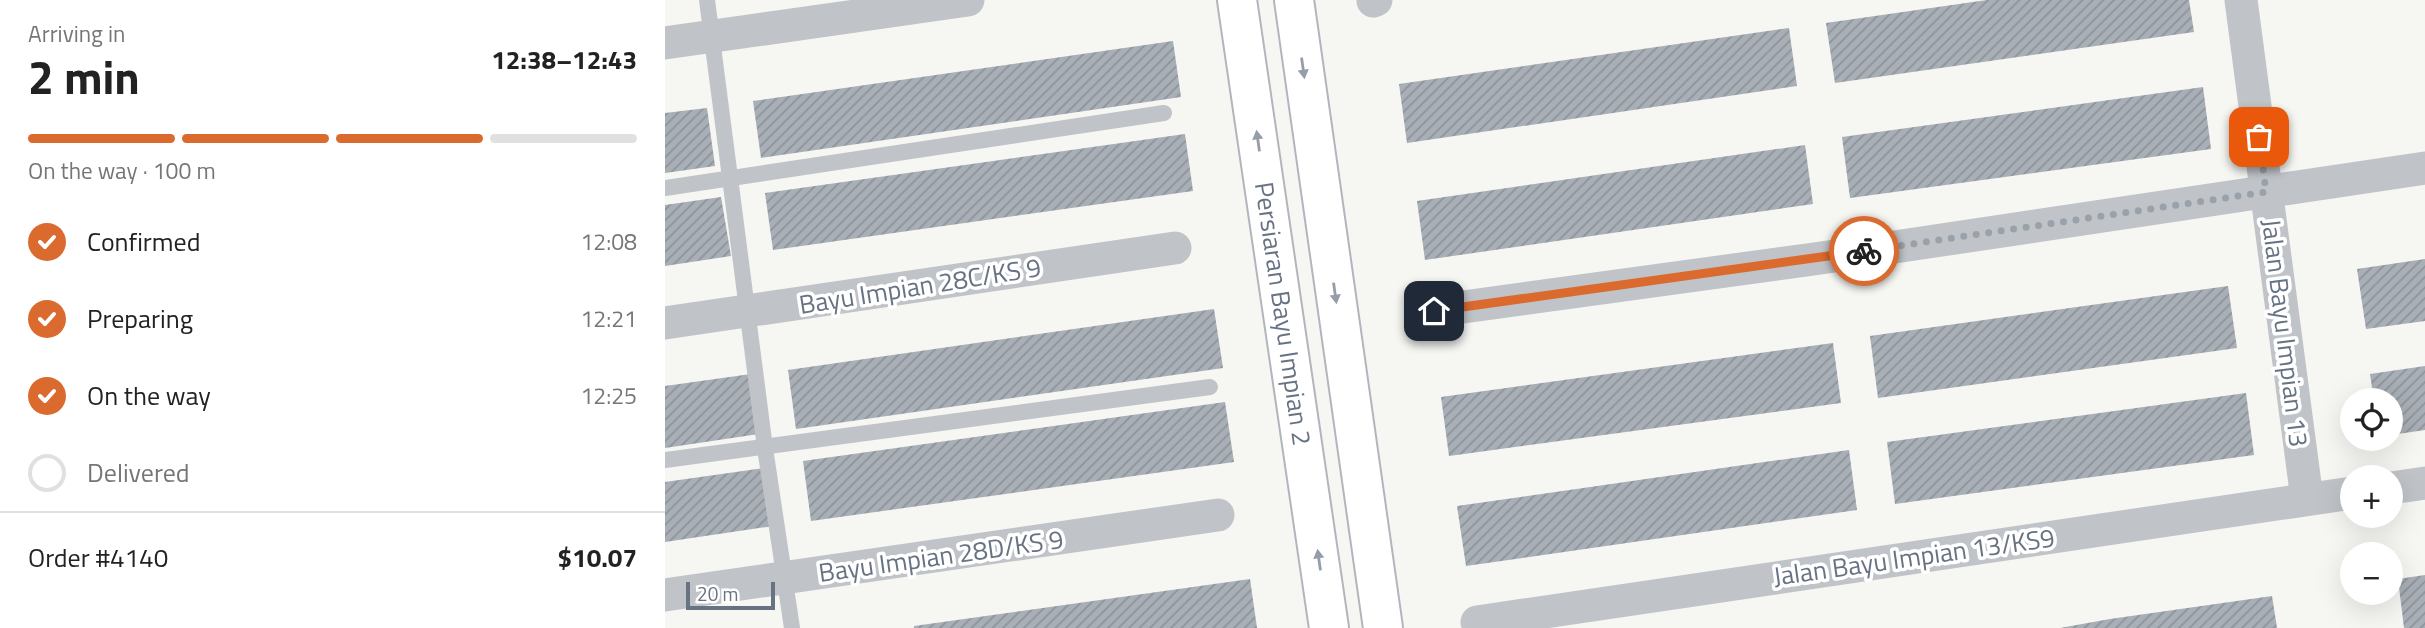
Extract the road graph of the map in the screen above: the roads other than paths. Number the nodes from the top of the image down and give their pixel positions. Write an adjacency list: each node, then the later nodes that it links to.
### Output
1 (706, 0): 6 (lane)
2 (968, 0): 6 (street)
3 (1237, 0): 29 (street, Persiaran Bayu Impian 2, one-way to 3)
4 (1294, 0): 30 (street, Persiaran Bayu Impian 2, one-way to 30)
5 (2241, 0): 12 (street, Jalan Bayu Impian 13)
6 (712, 37): 7 (street); 10 (lane)
7 (665, 43)
8 (1164, 113): 10 (lane)
9 (2425, 168): 12 (street)
10 (731, 178): 11 (lane); 15 (lane)
11 (665, 188)
12 (2266, 192): 14 (street); 23 (street, Jalan Bayu Impian 13)
13 (1175, 248): 15 (street, Bayu Impian 28C/KS 9)
14 (1434, 311)
15 (749, 312): 16 (street, Bayu Impian 28C/KS 9); 18 (lane)
16 (665, 323)
17 (1210, 387): 18 (lane)
18 (765, 448): 19 (lane); 25 (lane)
19 (665, 460)
20 (2425, 483): 21 (street)
21 (2403, 486)
22 (2340, 495): 23 (street, Jalan Bayu Impian 13/KS9)
23 (2307, 499): 27 (street, Jalan Bayu Impian 13/KS9)
24 (1218, 515): 25 (street, Bayu Impian 28D/KS 9)
25 (784, 578): 26 (street, Bayu Impian 28D/KS 9); 28 (lane)
26 (665, 596)
27 (1477, 622)
28 (792, 628)
29 (1329, 628)
30 (1383, 628)

